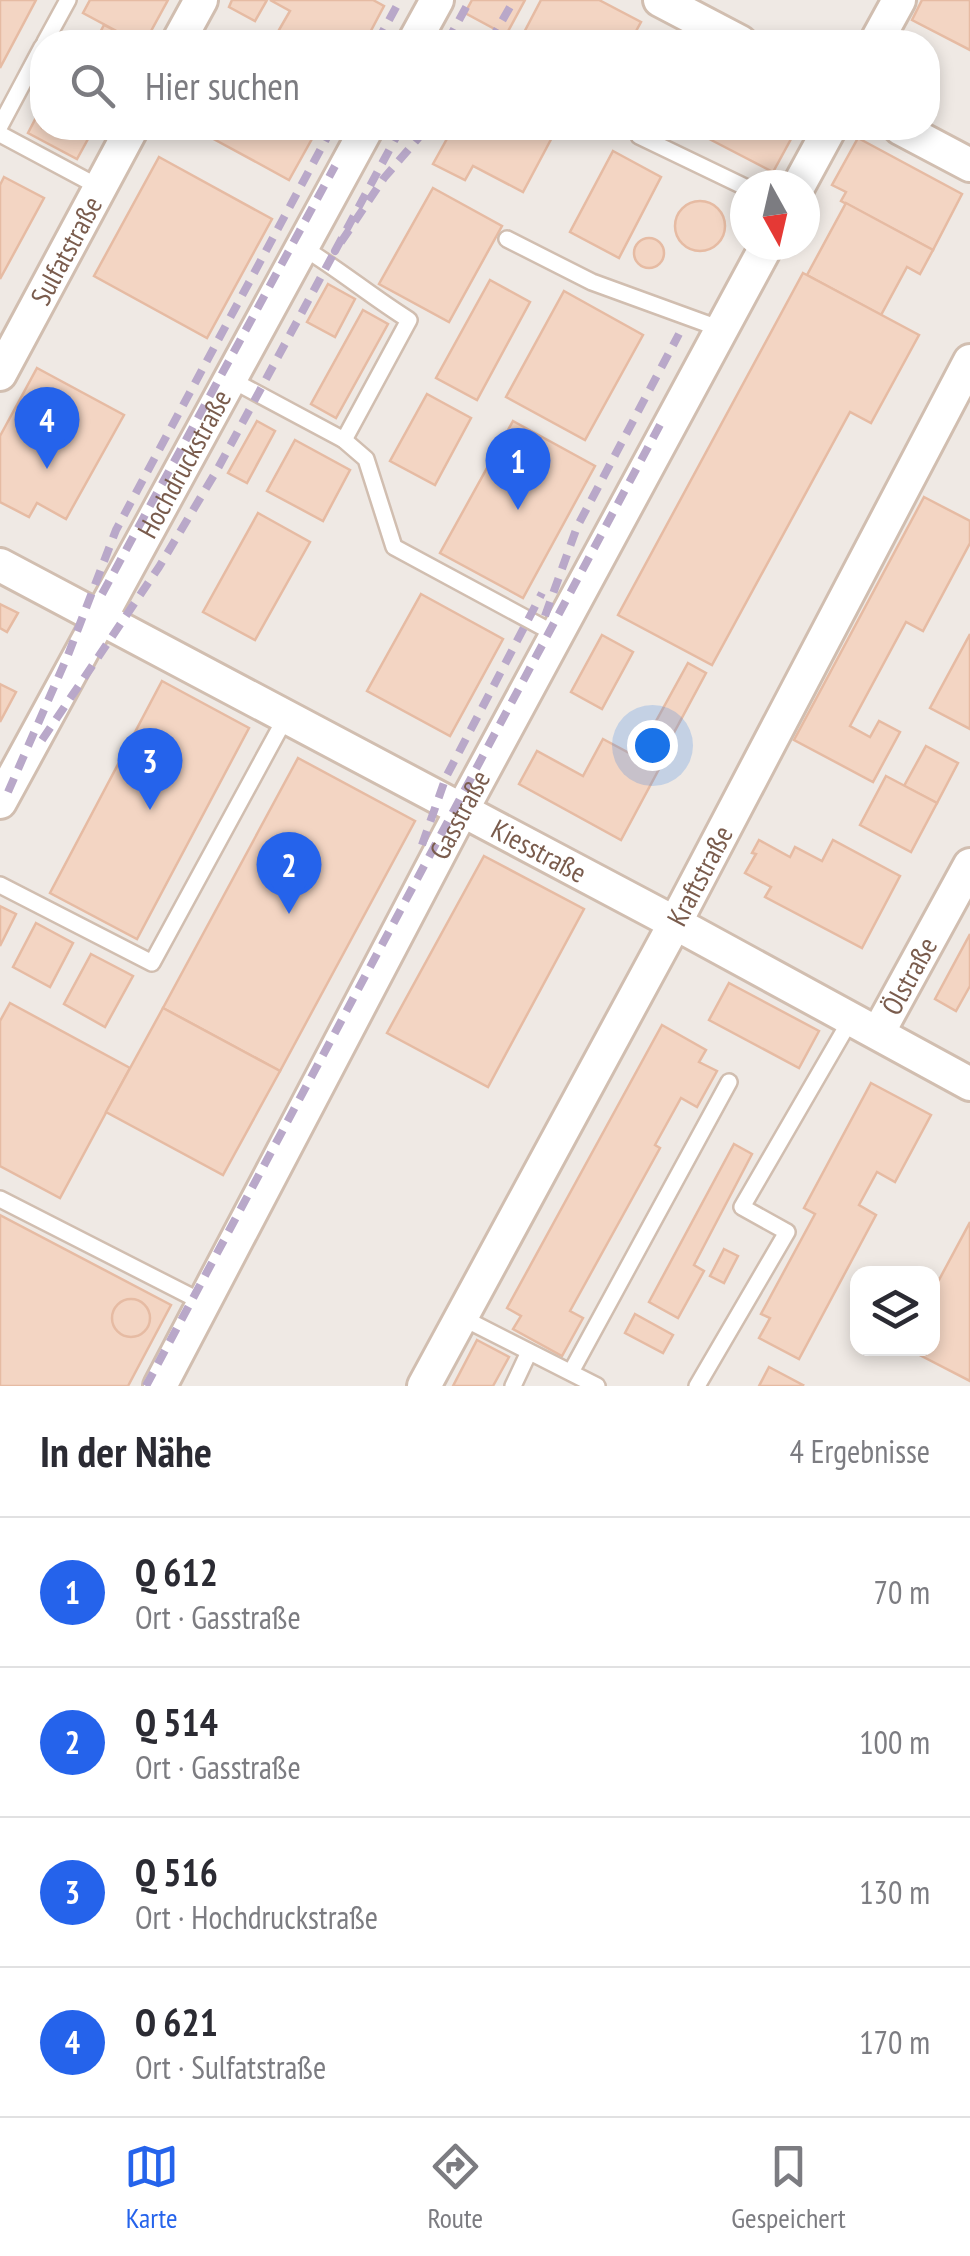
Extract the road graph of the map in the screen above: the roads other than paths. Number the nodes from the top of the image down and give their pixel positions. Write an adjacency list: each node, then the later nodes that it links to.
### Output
1 (68, 0): 6 (lane)
2 (201, 0): 7 (street)
3 (437, 0): 8 (street)
4 (660, 0): 9 (street)
5 (894, 1): 10 (street)
6 (52, 30)
7 (185, 30)
8 (421, 30)
9 (717, 30)
10 (881, 30)
11 (30, 69): 12 (lane)
12 (2, 118)
13 (0, 134): 22 (lane)
14 (125, 140): 22 (street, Sulfatstraße)
15 (361, 140): 24 (street, Hochdruckstraße)
16 (647, 140): 21 (lane)
17 (823, 140): 20 (street)
18 (923, 140): 19 (street)
19 (970, 165)
20 (807, 170)
21 (730, 181)
22 (99, 187): 28 (street, Sulfatstraße)
23 (507, 238): 26 (lane)
24 (302, 247): 29 (street, Hochdruckstraße); 30 (lane)
25 (759, 260): 26 (street, Gasstraße)
26 (721, 330): 33 (street, Gasstraße)
27 (970, 361): 39 (street, Kraftstraße)
28 (0, 374)
29 (230, 378): 30 (lane); 32 (street, Hochdruckstraße)
30 (344, 440): 33 (lane)
31 (0, 565): 32 (street, Kiesstraße)
32 (100, 616): 34 (street, Kiesstraße); 35 (street, Hochdruckstraße)
33 (557, 634): 36 (street, Gasstraße)
34 (287, 716): 36 (street, Kiesstraße); 38 (lane)
35 (0, 802)
36 (462, 810): 39 (street, Kiesstraße); 44 (street, Gasstraße)
37 (970, 865): 40 (street, Ölstraße)
38 (0, 885)
39 (675, 923): 40 (street, Kiesstraße); 45 (street, Kraftstraße)
40 (865, 1026): 42 (street, Kiesstraße); 52 (lane)
41 (728, 1082): 47 (lane)
42 (970, 1084)
43 (0, 1199): 44 (lane)
44 (204, 1302): 48 (street, Gasstraße)
45 (462, 1317): 46 (lane); 49 (street, Kraftstraße)
46 (529, 1352): 47 (lane); 50 (lane)
47 (570, 1372): 51 (lane)
48 (160, 1386)
49 (424, 1386)
50 (513, 1386)
51 (597, 1386)
52 (697, 1386)

